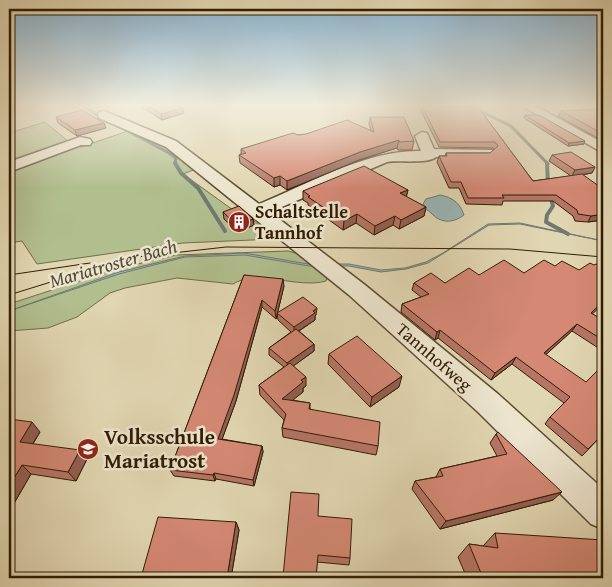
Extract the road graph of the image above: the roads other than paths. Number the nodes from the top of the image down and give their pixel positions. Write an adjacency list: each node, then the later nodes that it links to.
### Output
1 (146, 133): 9 (street, Tannhofweg)
2 (576, 133): 5 (street)
3 (422, 136): 7 (street)
4 (85, 142): 8 (street)
5 (603, 149)
6 (488, 153): 7 (street)
7 (427, 154): 9 (street)
8 (9, 167)
9 (256, 212): 10 (street, Tannhofweg)
10 (603, 512)

